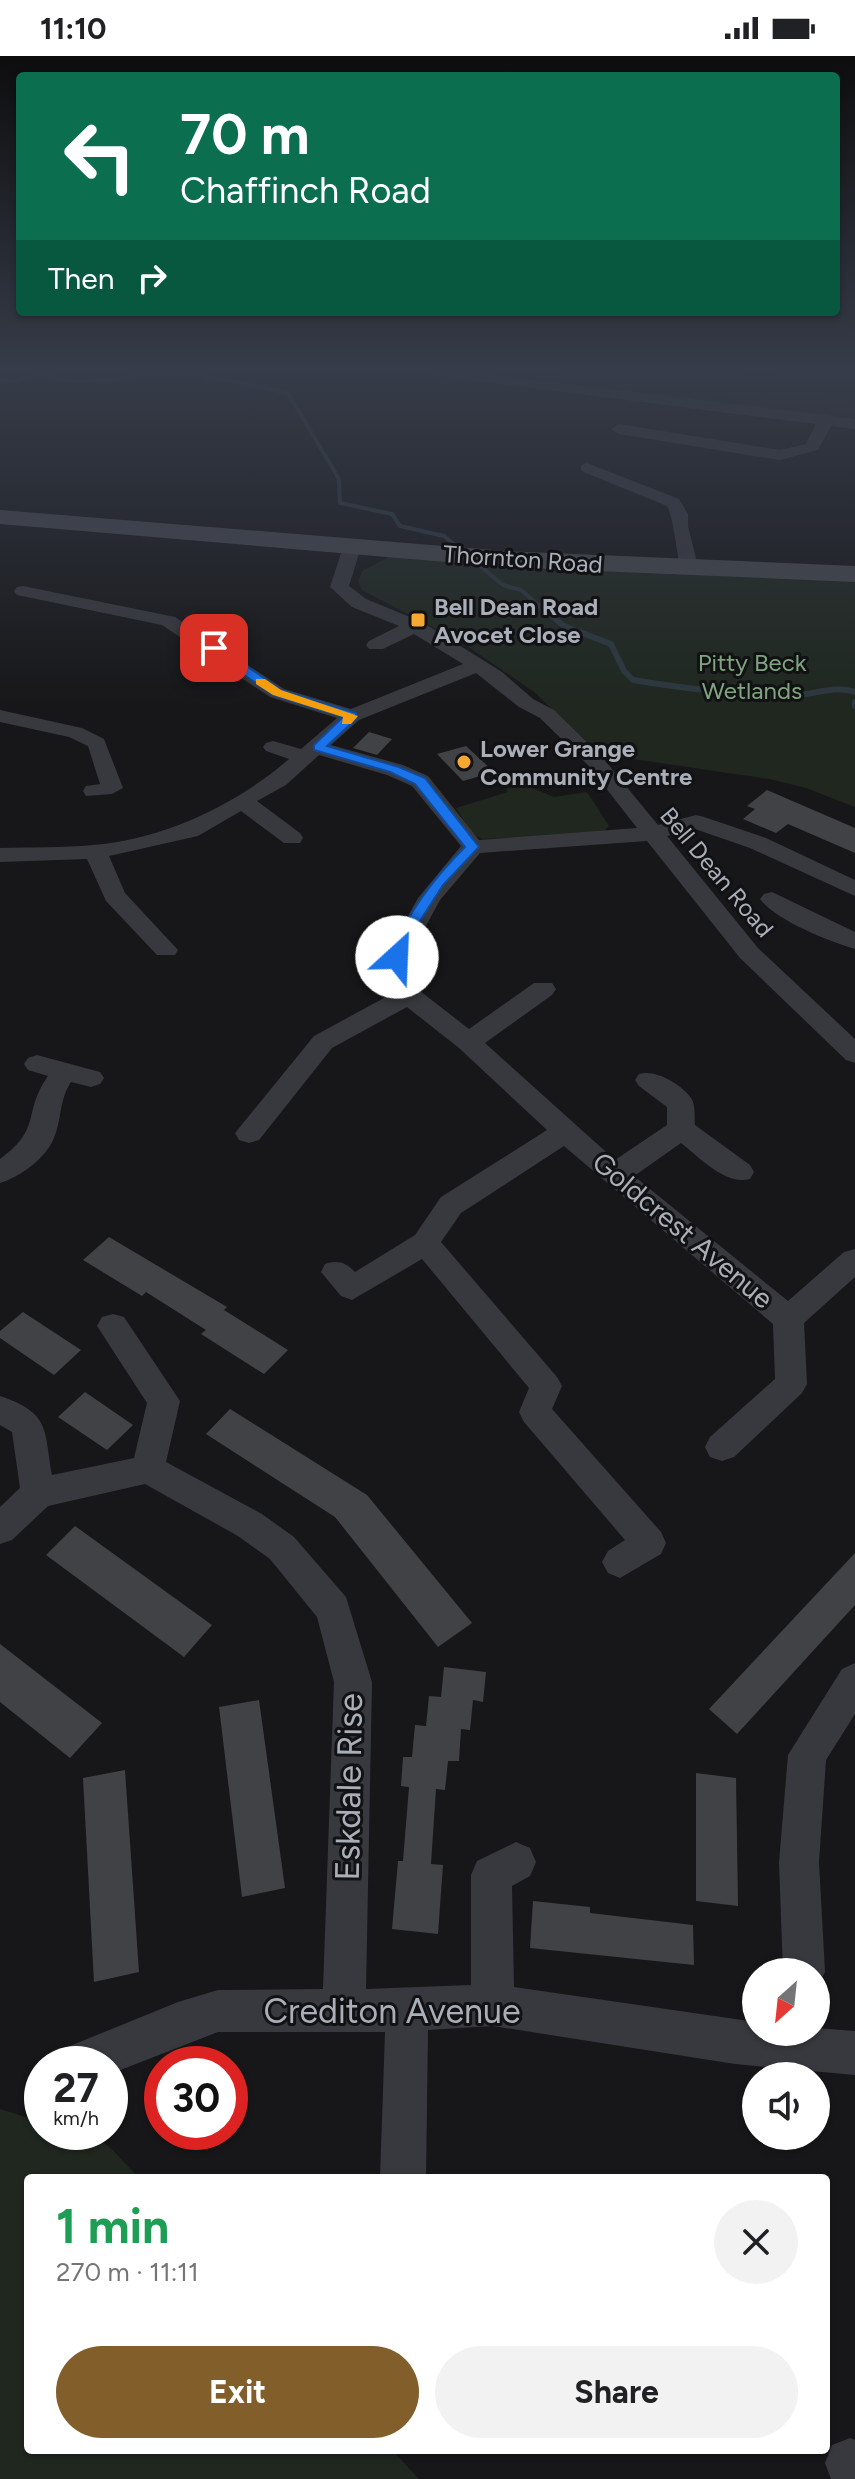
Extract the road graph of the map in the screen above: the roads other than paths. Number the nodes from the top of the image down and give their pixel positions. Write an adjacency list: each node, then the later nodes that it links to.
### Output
1 (622, 482): 4 (street)
2 (0, 517): 3 (main road, Thornton Road)
3 (352, 547): 4 (main road, Thornton Road); 7 (street, Bell Dean Road)
4 (689, 567): 5 (main road, Thornton Road)
5 (855, 574)
6 (23, 591): 9 (street)
7 (415, 626): 8 (street); 10 (street, Bell Dean Road)
8 (376, 645)
9 (235, 664): 11 (street); 13 (street)
10 (477, 665): 13 (street); 18 (street, Bell Dean Road)
11 (202, 674)
12 (0, 716): 16 (street)
13 (352, 716): 15 (street)
14 (273, 747): 15 (street)
15 (311, 752): 17 (street); 20 (street)
16 (94, 791)
17 (242, 801): 19 (street); 21 (street)
18 (651, 834): 20 (street); 23 (street); 30 (street, Bell Dean Road)
19 (292, 838)
20 (473, 847): 28 (street)
21 (96, 852): 22 (street); 26 (street)
22 (0, 855)
23 (855, 889)
24 (772, 899): 25 (street)
25 (855, 941)
26 (166, 950)
27 (543, 989): 29 (street)
28 (409, 995): 29 (street, Goldcrest Avenue); 35 (street)
29 (468, 1042): 34 (street, Goldcrest Avenue)
30 (855, 1054)
31 (37, 1064): 37 (street)
32 (648, 1080): 33 (street)
33 (681, 1129): 36 (street); 38 (street)
34 (568, 1130): 38 (street, Goldcrest Avenue); 39 (street)
35 (249, 1133)
36 (740, 1172)
37 (0, 1173)
38 (614, 1175): 42 (street, Goldcrest Avenue)
39 (425, 1243): 41 (street); 49 (street)
40 (855, 1260): 42 (street)
41 (336, 1272)
42 (788, 1319): 45 (street, Goldcrest Avenue)
43 (113, 1326): 46 (street)
44 (0, 1409): 47 (street)
45 (722, 1447)
46 (148, 1469): 47 (street); 55 (street, Eskdale Rise)
47 (38, 1493): 48 (street)
48 (0, 1529)
49 (620, 1562)
50 (855, 1681): 52 (street)
51 (516, 1862): 53 (street)
52 (803, 1958)
53 (493, 2005): 54 (street, Crediton Avenue); 56 (street, Crediton Avenue)
54 (407, 2010): 55 (street, Crediton Avenue); 60 (street)
55 (344, 2011): 57 (street, Crediton Avenue)
56 (742, 2042)
57 (125, 2046)
58 (829, 2046): 59 (street, Crediton Avenue)
59 (855, 2053)
60 (403, 2174)

